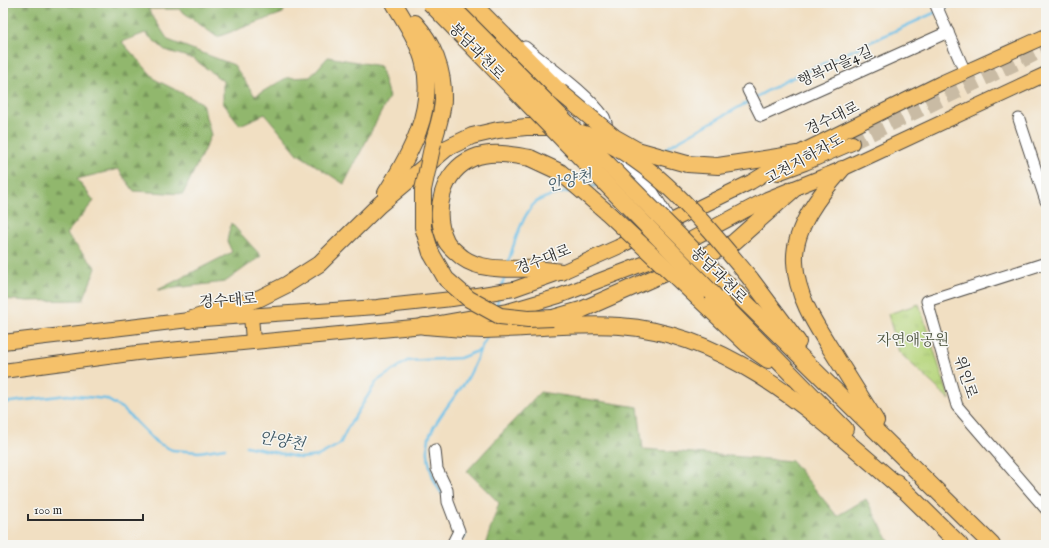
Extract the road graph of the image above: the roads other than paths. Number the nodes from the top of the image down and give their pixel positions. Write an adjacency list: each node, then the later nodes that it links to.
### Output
1 (395, 3): 16 (highway, bridge); 19 (highway)
2 (430, 3): 30 (highway, 봉담과천로, bridge)
3 (448, 3): 31 (highway, 봉담과천로, bridge)
4 (472, 3): 6 (highway)
5 (935, 3): 7 (street)
6 (481, 9): 13 (highway, bridge); 20 (street)
7 (946, 27): 9 (street); 11 (street, 행복마을4길)
8 (1046, 36): 9 (main road, 경수대로)
9 (965, 72): 13 (main road, 경수대로)
10 (1046, 74): 14 (main road)
11 (748, 90)
12 (1019, 119): 18 (street)
13 (797, 154): 15 (main road, 경수대로)
14 (842, 169): 16 (main road); 32 (highway)
15 (751, 182): 17 (main road, 고천지하차도); 20 (main road, 경수대로)
16 (794, 189): 17 (main road)
17 (767, 199): 25 (main road)
18 (1046, 201)
19 (379, 204): 24 (highway); 31 (highway, bridge)
20 (670, 221): 22 (main road, 경수대로)
21 (1046, 263): 35 (street, 위인로)
22 (562, 272): 23 (main road, 경수대로); 30 (highway, bridge)
23 (251, 315): 24 (main road, 경수대로); 27 (main road)
24 (188, 320): 28 (main road, 경수대로)
25 (486, 322): 26 (highway); 34 (highway)
26 (424, 326): 27 (main road)
27 (253, 341): 29 (main road)
28 (3, 342)
29 (3, 371)
30 (798, 380): 34 (highway, 봉담과천로)
31 (830, 385): 32 (highway, 봉담과천로)
32 (890, 445): 38 (highway, 봉담과천로)
33 (435, 450): 36 (street)
34 (903, 490): 37 (highway, 봉담과천로)
35 (1044, 505)
36 (452, 545)
37 (960, 545)
38 (992, 545)

